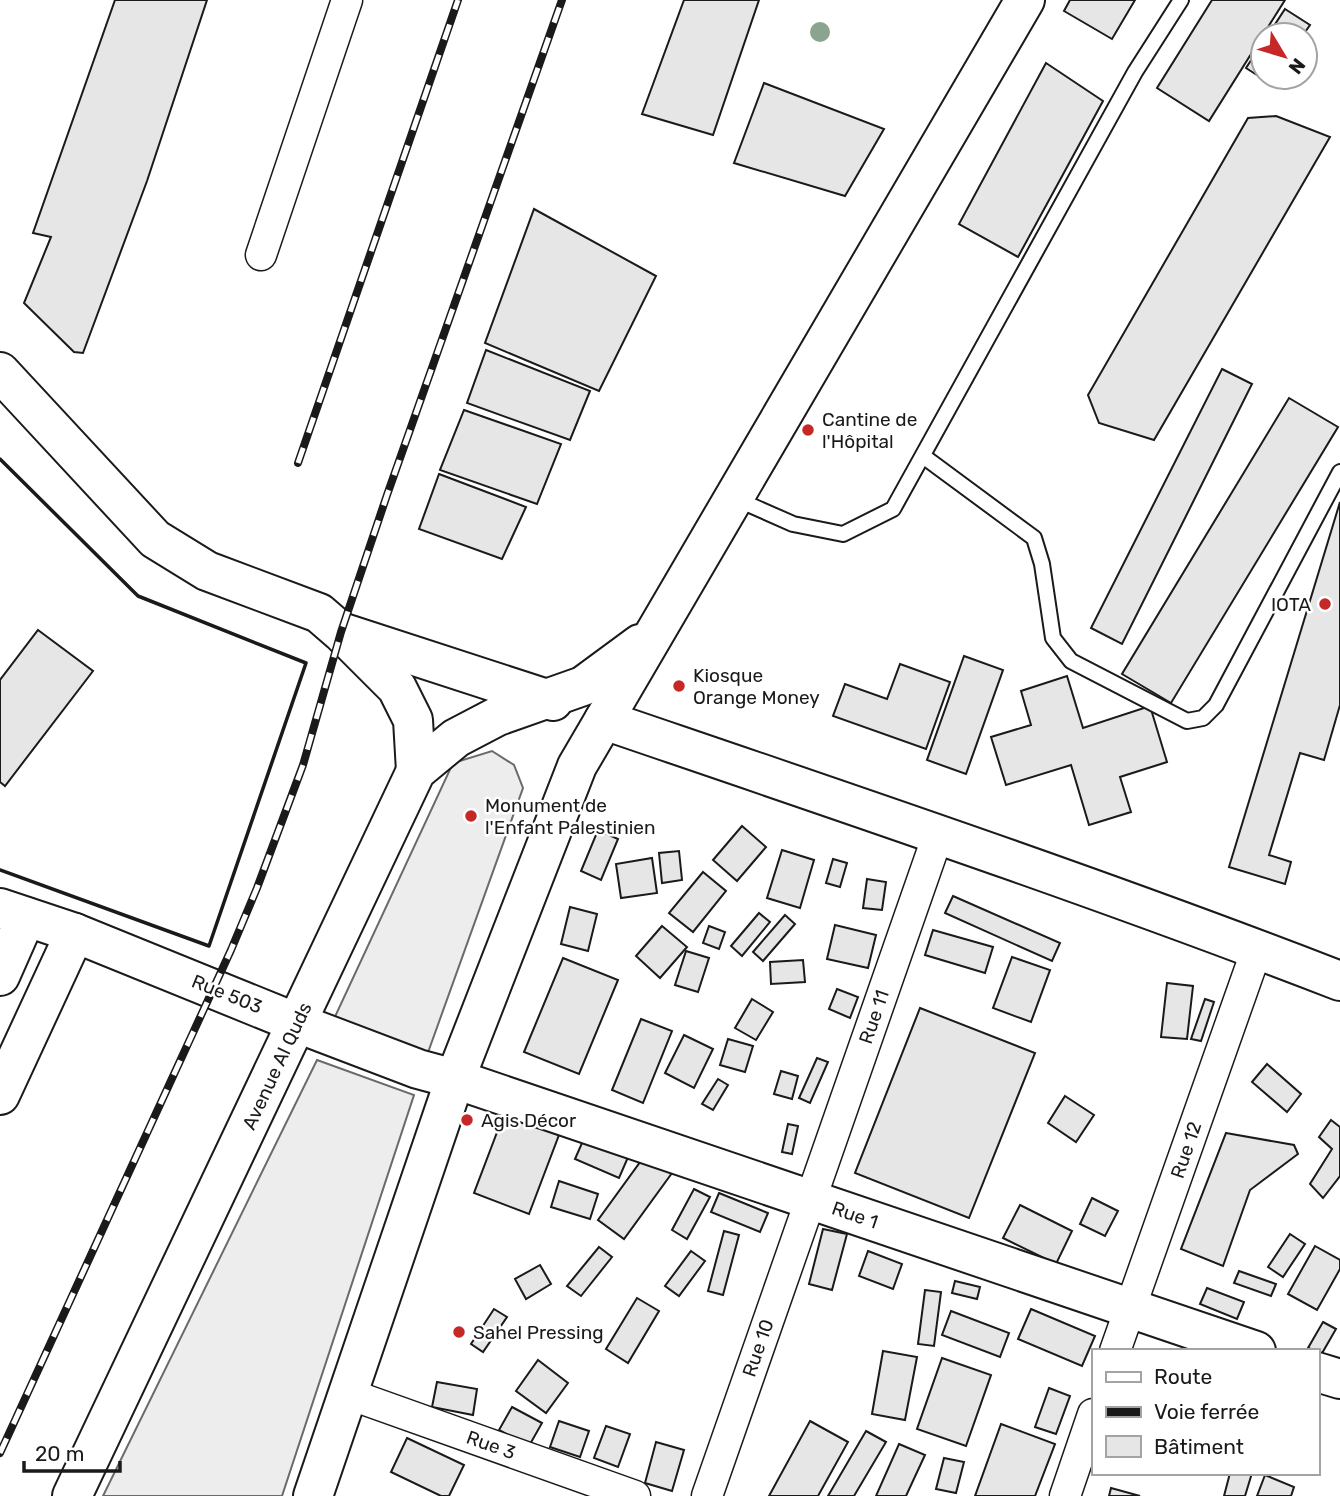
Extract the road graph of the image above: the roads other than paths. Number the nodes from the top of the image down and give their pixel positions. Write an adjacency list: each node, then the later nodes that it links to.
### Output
1 (347, 0): 4 (street)
2 (1025, 0): 8 (main road)
3 (1181, 0): 6 (lane)
4 (261, 254)
5 (0, 372): 9 (main road)
6 (923, 456): 7 (lane); 8 (lane)
7 (1340, 472)
8 (733, 497): 10 (main road)
9 (341, 632): 11 (main road); 13 (main road)
10 (656, 632): 11 (main road, Avenue Al Quds); 12 (main road)
11 (547, 698): 12 (main road); 13 (main road, Avenue Al Quds)
12 (604, 720): 14 (main road); 21 (main road)
13 (416, 771): 20 (main road, Avenue Al Quds)
14 (938, 835): 17 (main road); 23 (street, Rue 11)
15 (13, 913): 16 (main road, Rue 503); 18 (main road)
16 (75, 933): 20 (main road, Rue 503); 22 (main road)
17 (1257, 949): 19 (main road); 24 (street, Rue 12)
18 (0, 976)
19 (1340, 981)
20 (297, 1023): 21 (main road, Rue 503); 31 (main road, Avenue Al Quds)
21 (455, 1079): 23 (main road, Rue 1); 29 (main road)
22 (0, 1095)
23 (810, 1199): 24 (main road, Rue 1); 34 (street, Rue 10)
24 (1130, 1308): 25 (street, Rue 12); 26 (main road, Rue 1)
25 (1116, 1349)
26 (1250, 1349)
27 (1319, 1373): 28 (main road)
28 (1340, 1379)
29 (346, 1393): 32 (main road); 33 (street, Rue 3)
30 (1092, 1417): 35 (street)
31 (72, 1496)
32 (313, 1496)
33 (635, 1496)
34 (706, 1496)
35 (1065, 1496)

